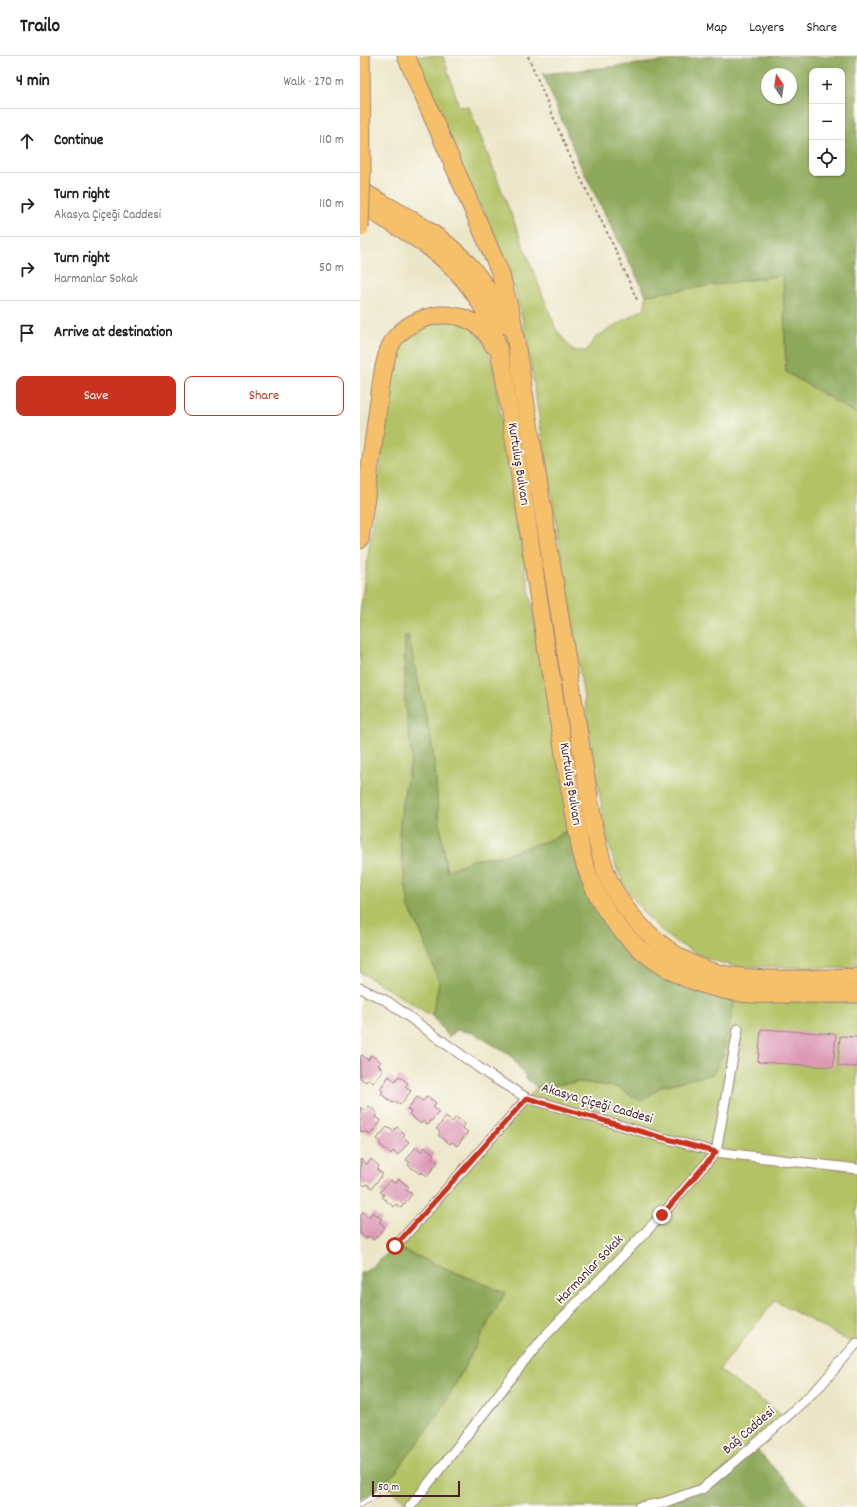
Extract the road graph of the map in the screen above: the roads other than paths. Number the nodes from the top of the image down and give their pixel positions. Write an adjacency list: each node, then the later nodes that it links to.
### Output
1 (362, 56): 5 (main road, bridge)
2 (406, 56): 7 (highway)
3 (360, 190): 7 (highway)
4 (360, 205): 8 (highway)
5 (360, 228): 6 (main road)
6 (360, 236)
7 (522, 375): 10 (highway, Kurtuluş Bulvarı)
8 (504, 377): 9 (highway); 12 (highway, Kurtuluş Bulvarı)
9 (360, 540)
10 (857, 978)
11 (360, 988): 14 (street, Akasya Çiçeği Caddesi)
12 (857, 994)
13 (738, 1029): 15 (street)
14 (527, 1098): 15 (street, Akasya Çiçeği Caddesi); 17 (street)
15 (716, 1152): 16 (street, Akasya Çiçeği Caddesi); 21 (street, Harmanlar Sokak)
16 (857, 1169)
17 (395, 1246)
18 (857, 1343): 22 (street, Bağ Caddesi)
19 (376, 1495): 20 (lane)
20 (360, 1505)
21 (410, 1507)
22 (639, 1507)

